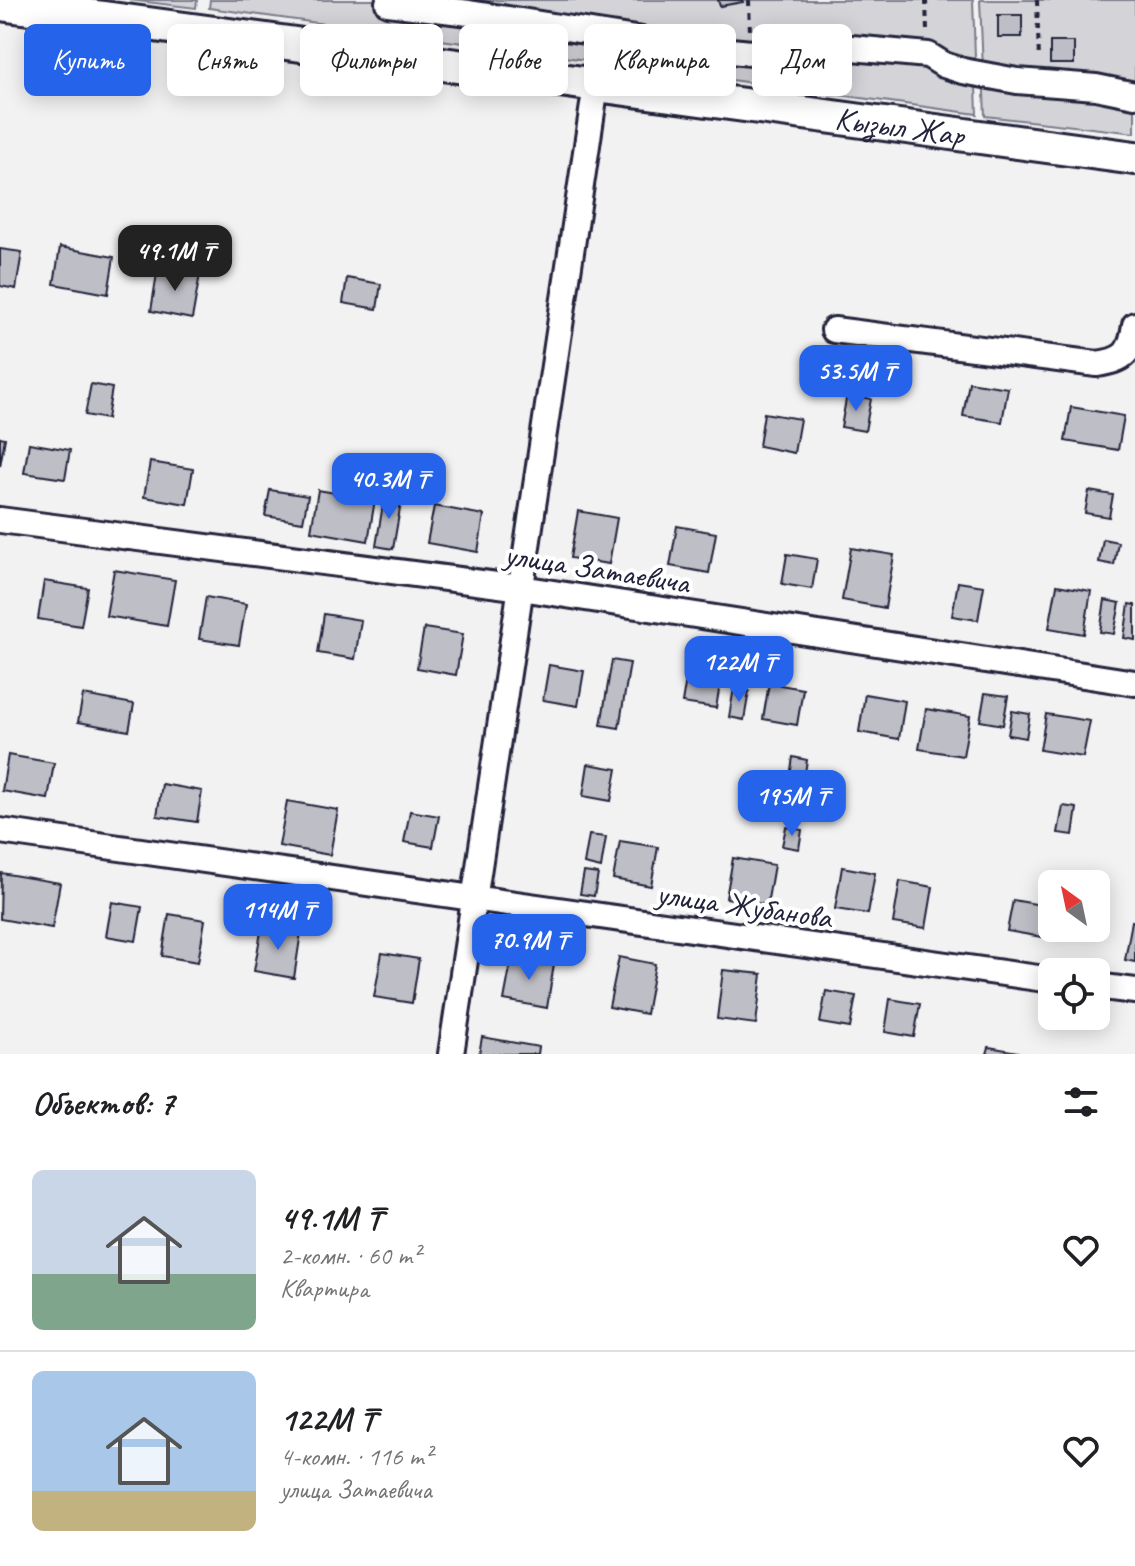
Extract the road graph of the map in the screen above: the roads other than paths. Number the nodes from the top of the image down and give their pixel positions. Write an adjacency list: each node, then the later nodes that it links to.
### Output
1 (388, 3): 4 (street)
2 (0, 4): 3 (main road, Кызыл Жар)
3 (584, 83)
4 (1135, 95)
5 (594, 96): 11 (street)
6 (677, 96): 7 (main road, Кызыл Жар)
7 (1135, 158)
8 (1135, 325): 9 (street)
9 (834, 330)
10 (0, 520): 11 (street, улица Затаевича)
11 (521, 588): 12 (street, улица Затаевича); 14 (street)
12 (1135, 683)
13 (0, 831): 14 (street, улица Жубанова)
14 (474, 899): 15 (street, улица Жубанова); 18 (street)
15 (1038, 978)
16 (1110, 988): 17 (street)
17 (1135, 991)
18 (451, 1054)

